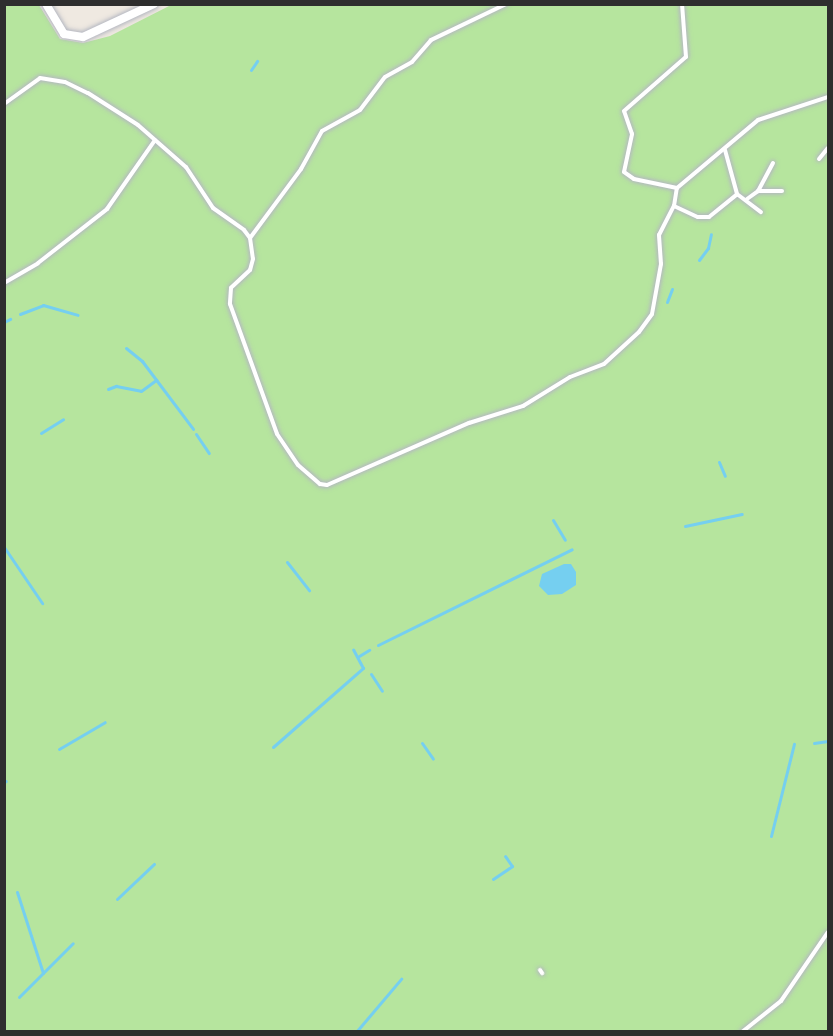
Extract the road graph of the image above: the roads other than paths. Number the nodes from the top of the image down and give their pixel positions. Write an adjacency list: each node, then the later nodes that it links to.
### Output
1 (46, 4): 2 (street)
2 (154, 4)
3 (506, 4): 19 (lane)
4 (682, 4): 12 (lane)
5 (828, 97): 9 (lane)
6 (4, 104): 7 (lane)
7 (155, 140): 19 (lane); 20 (lane)
8 (828, 148): 10 (lane)
9 (725, 150): 12 (lane); 15 (lane)
10 (819, 159)
11 (774, 164): 13 (lane)
12 (677, 188): 17 (lane)
13 (758, 191): 14 (lane); 16 (lane)
14 (782, 191)
15 (737, 194): 16 (lane); 17 (lane)
16 (747, 200): 18 (lane)
17 (674, 206): 19 (lane)
18 (761, 212)
19 (250, 238)
20 (4, 283)
21 (828, 932): 22 (lane)
22 (742, 1032)

